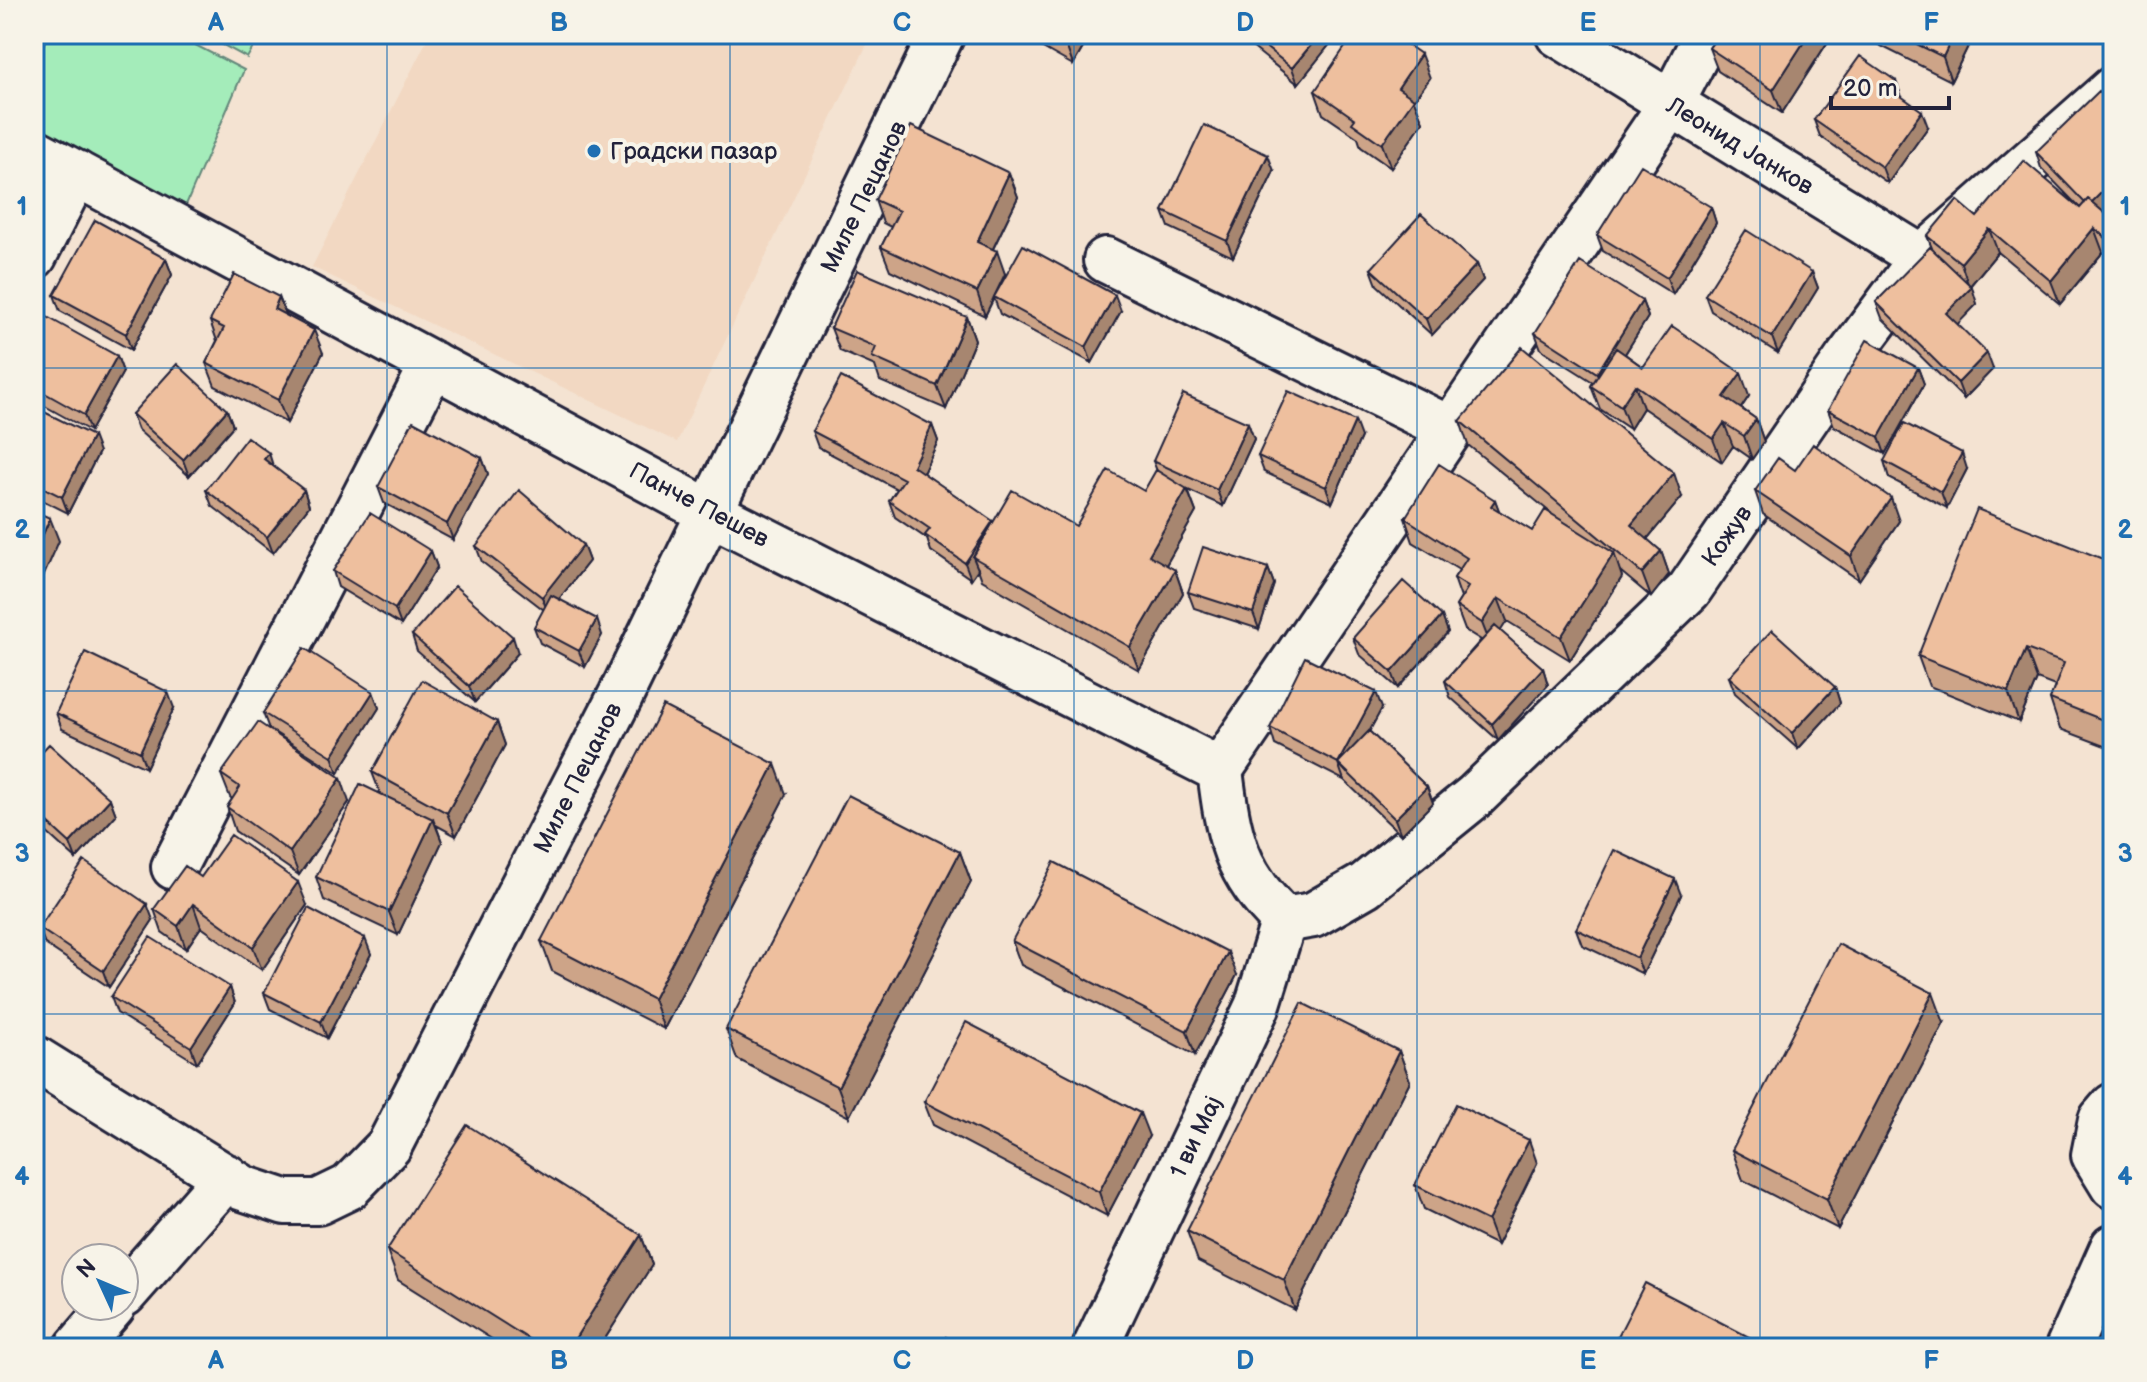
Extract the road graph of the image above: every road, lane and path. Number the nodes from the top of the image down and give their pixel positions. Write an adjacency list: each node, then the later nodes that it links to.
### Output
1 (942, 34): 13 (street, Миле Пецанов)
2 (1558, 34): 5 (street, Леонид Јанков)
3 (1707, 34): 5 (street)
4 (2113, 89): 9 (street, Кожув)
5 (1671, 104): 9 (street, Леонид Јанков); 12 (street)
6 (34, 151): 7 (street, Панче Пешев)
7 (76, 173): 8 (street); 11 (street, Панче Пешев)
8 (34, 256)
9 (1922, 258): 16 (street, Кожув)
10 (1106, 260): 12 (street)
11 (433, 364): 13 (street, Панче Пешев); 15 (street)
12 (1450, 429): 14 (street)
13 (709, 512): 14 (street, Панче Пешев); 19 (street, Миле Пецанов)
14 (1220, 770): 16 (street)
15 (174, 867)
16 (1284, 920): 25 (street, 1 ви Мај)
17 (34, 1058): 19 (street, Миле Пецанов)
18 (2113, 1106): 20 (street)
19 (227, 1177): 22 (street)
20 (2109, 1182)
21 (2113, 1247): 26 (street)
22 (140, 1276)
23 (99, 1322): 24 (street)
24 (77, 1348)
25 (1095, 1348)
26 (2068, 1348)

